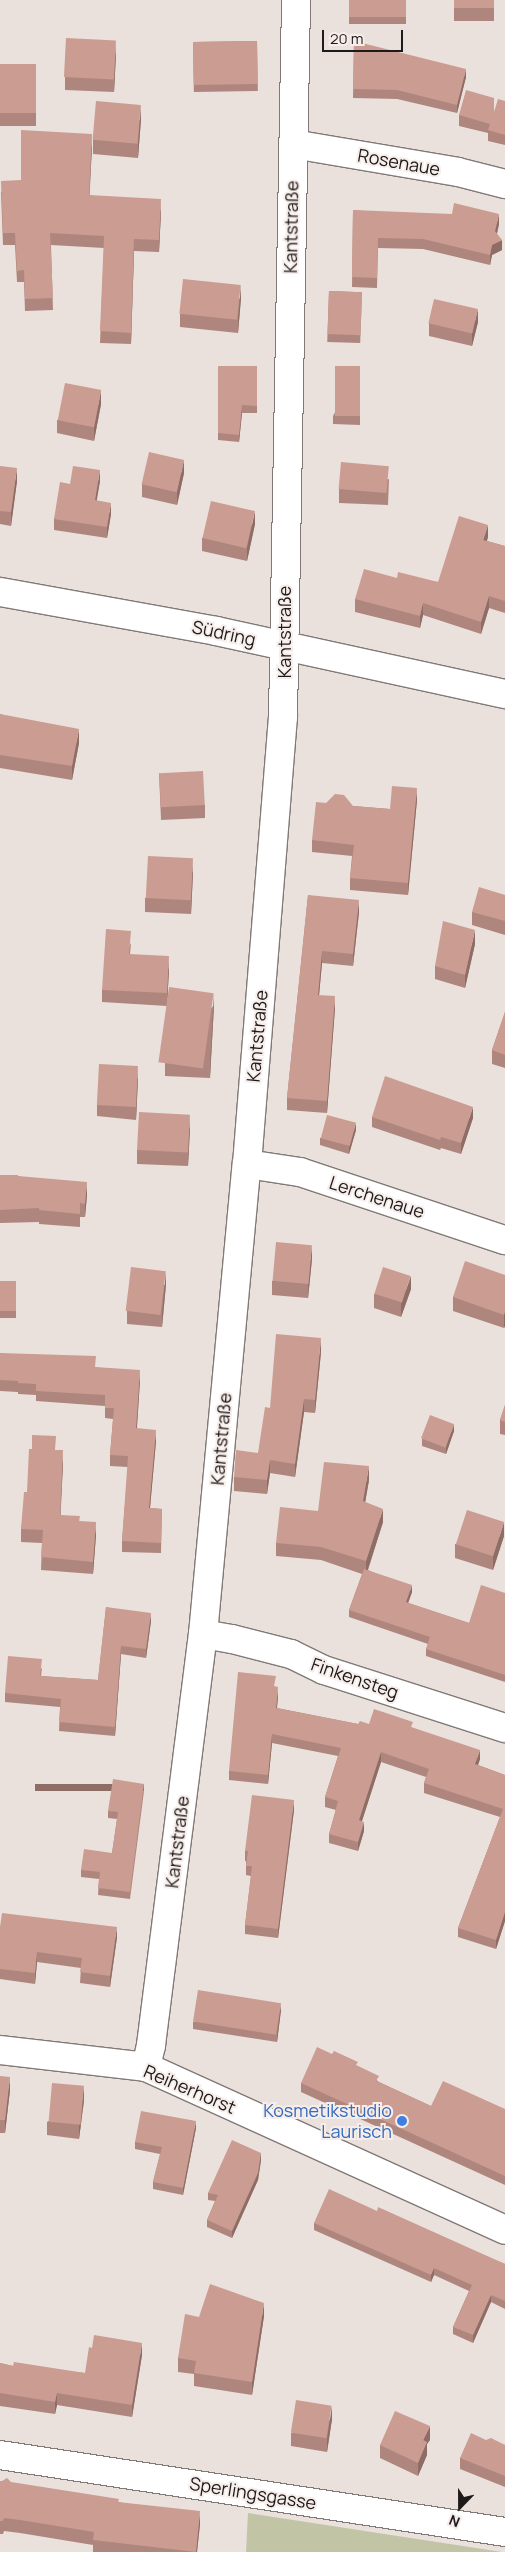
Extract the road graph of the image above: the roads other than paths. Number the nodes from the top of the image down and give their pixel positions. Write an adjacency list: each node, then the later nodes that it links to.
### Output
1 (296, 0): 2 (street, Kantstraße)
2 (293, 144): 3 (street, Rosenaue); 5 (street, Kantstraße)
3 (505, 184)
4 (0, 592): 5 (street, Südring)
5 (284, 646): 6 (street, Südring); 7 (street, Kantstraße)
6 (505, 694)
7 (247, 1164): 8 (street, Lerchenaue); 9 (street, Kantstraße)
8 (505, 1240)
9 (203, 1634): 10 (street, Finkensteg); 12 (street, Kantstraße)
10 (505, 1728)
11 (0, 2050): 12 (street, Reiherhorst)
12 (146, 2067): 13 (street, Reiherhorst)
13 (505, 2230)
14 (0, 2455): 15 (street, Sperlingsgasse)
15 (505, 2532)

